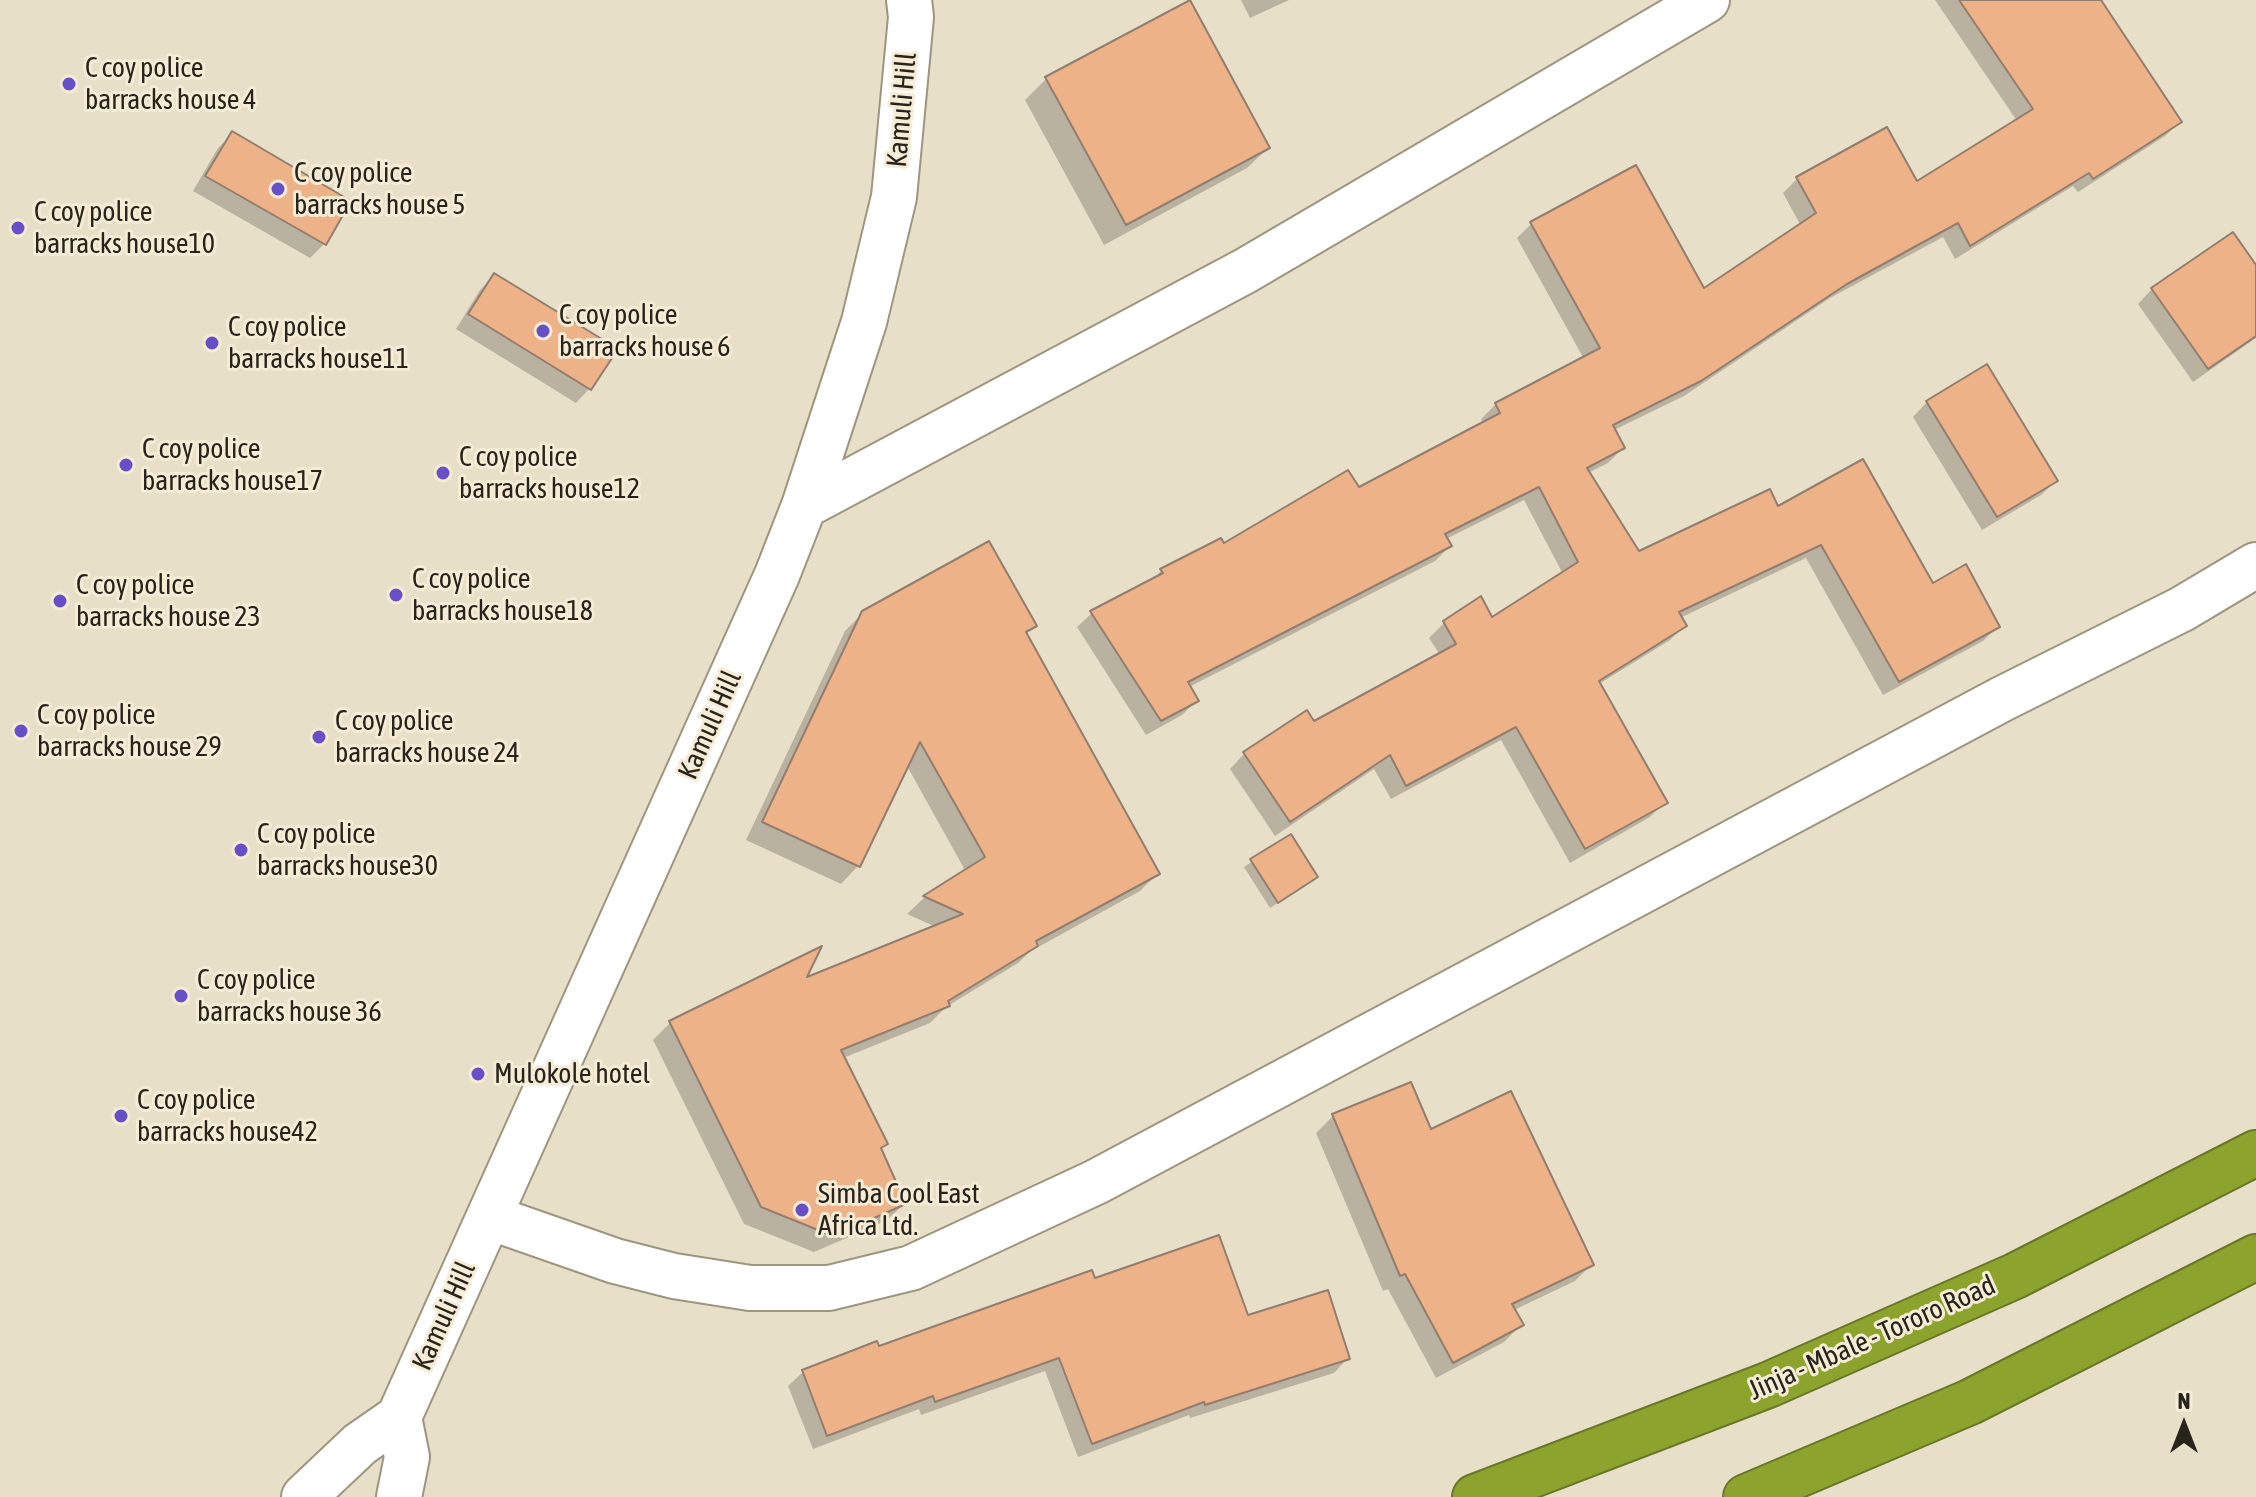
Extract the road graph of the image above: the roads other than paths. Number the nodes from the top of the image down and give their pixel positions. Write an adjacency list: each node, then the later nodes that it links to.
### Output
1 (1707, 0): 3 (street)
2 (914, 6): 3 (street, Kamuli Hill)
3 (804, 506): 6 (street, Kamuli Hill)
4 (2256, 565): 6 (street)
5 (2256, 1153): 11 (highway, Jinja - Mbale - Tororo Road)
6 (489, 1217): 8 (street, Kamuli Hill)
7 (2256, 1257): 12 (highway)
8 (399, 1417): 9 (street); 10 (street)
9 (304, 1497)
10 (399, 1497)
11 (1475, 1497)
12 (1746, 1497)

